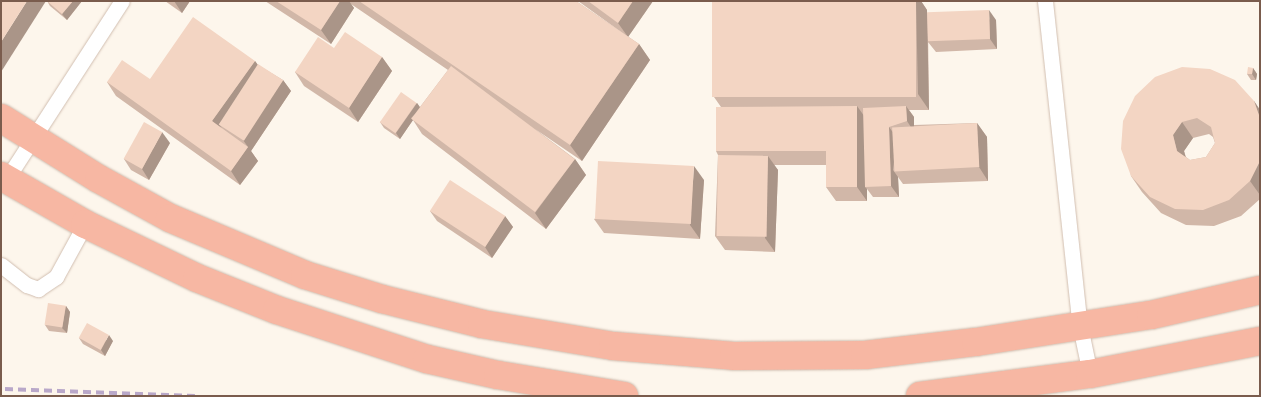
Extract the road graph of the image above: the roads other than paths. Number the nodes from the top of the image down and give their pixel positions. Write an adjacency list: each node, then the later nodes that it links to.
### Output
1 (122, 1): 4 (lane)
2 (1045, 1): 9 (lane)
3 (1, 118): 4 (highway)
4 (34, 139): 5 (lane); 9 (highway)
5 (4, 178): 6 (highway)
6 (86, 224): 7 (lane); 12 (highway)
7 (1, 265)
8 (1260, 290): 9 (highway)
9 (1080, 326): 11 (lane)
10 (1260, 341): 11 (highway)
11 (1090, 374): 13 (highway)
12 (624, 396)
13 (920, 396)

